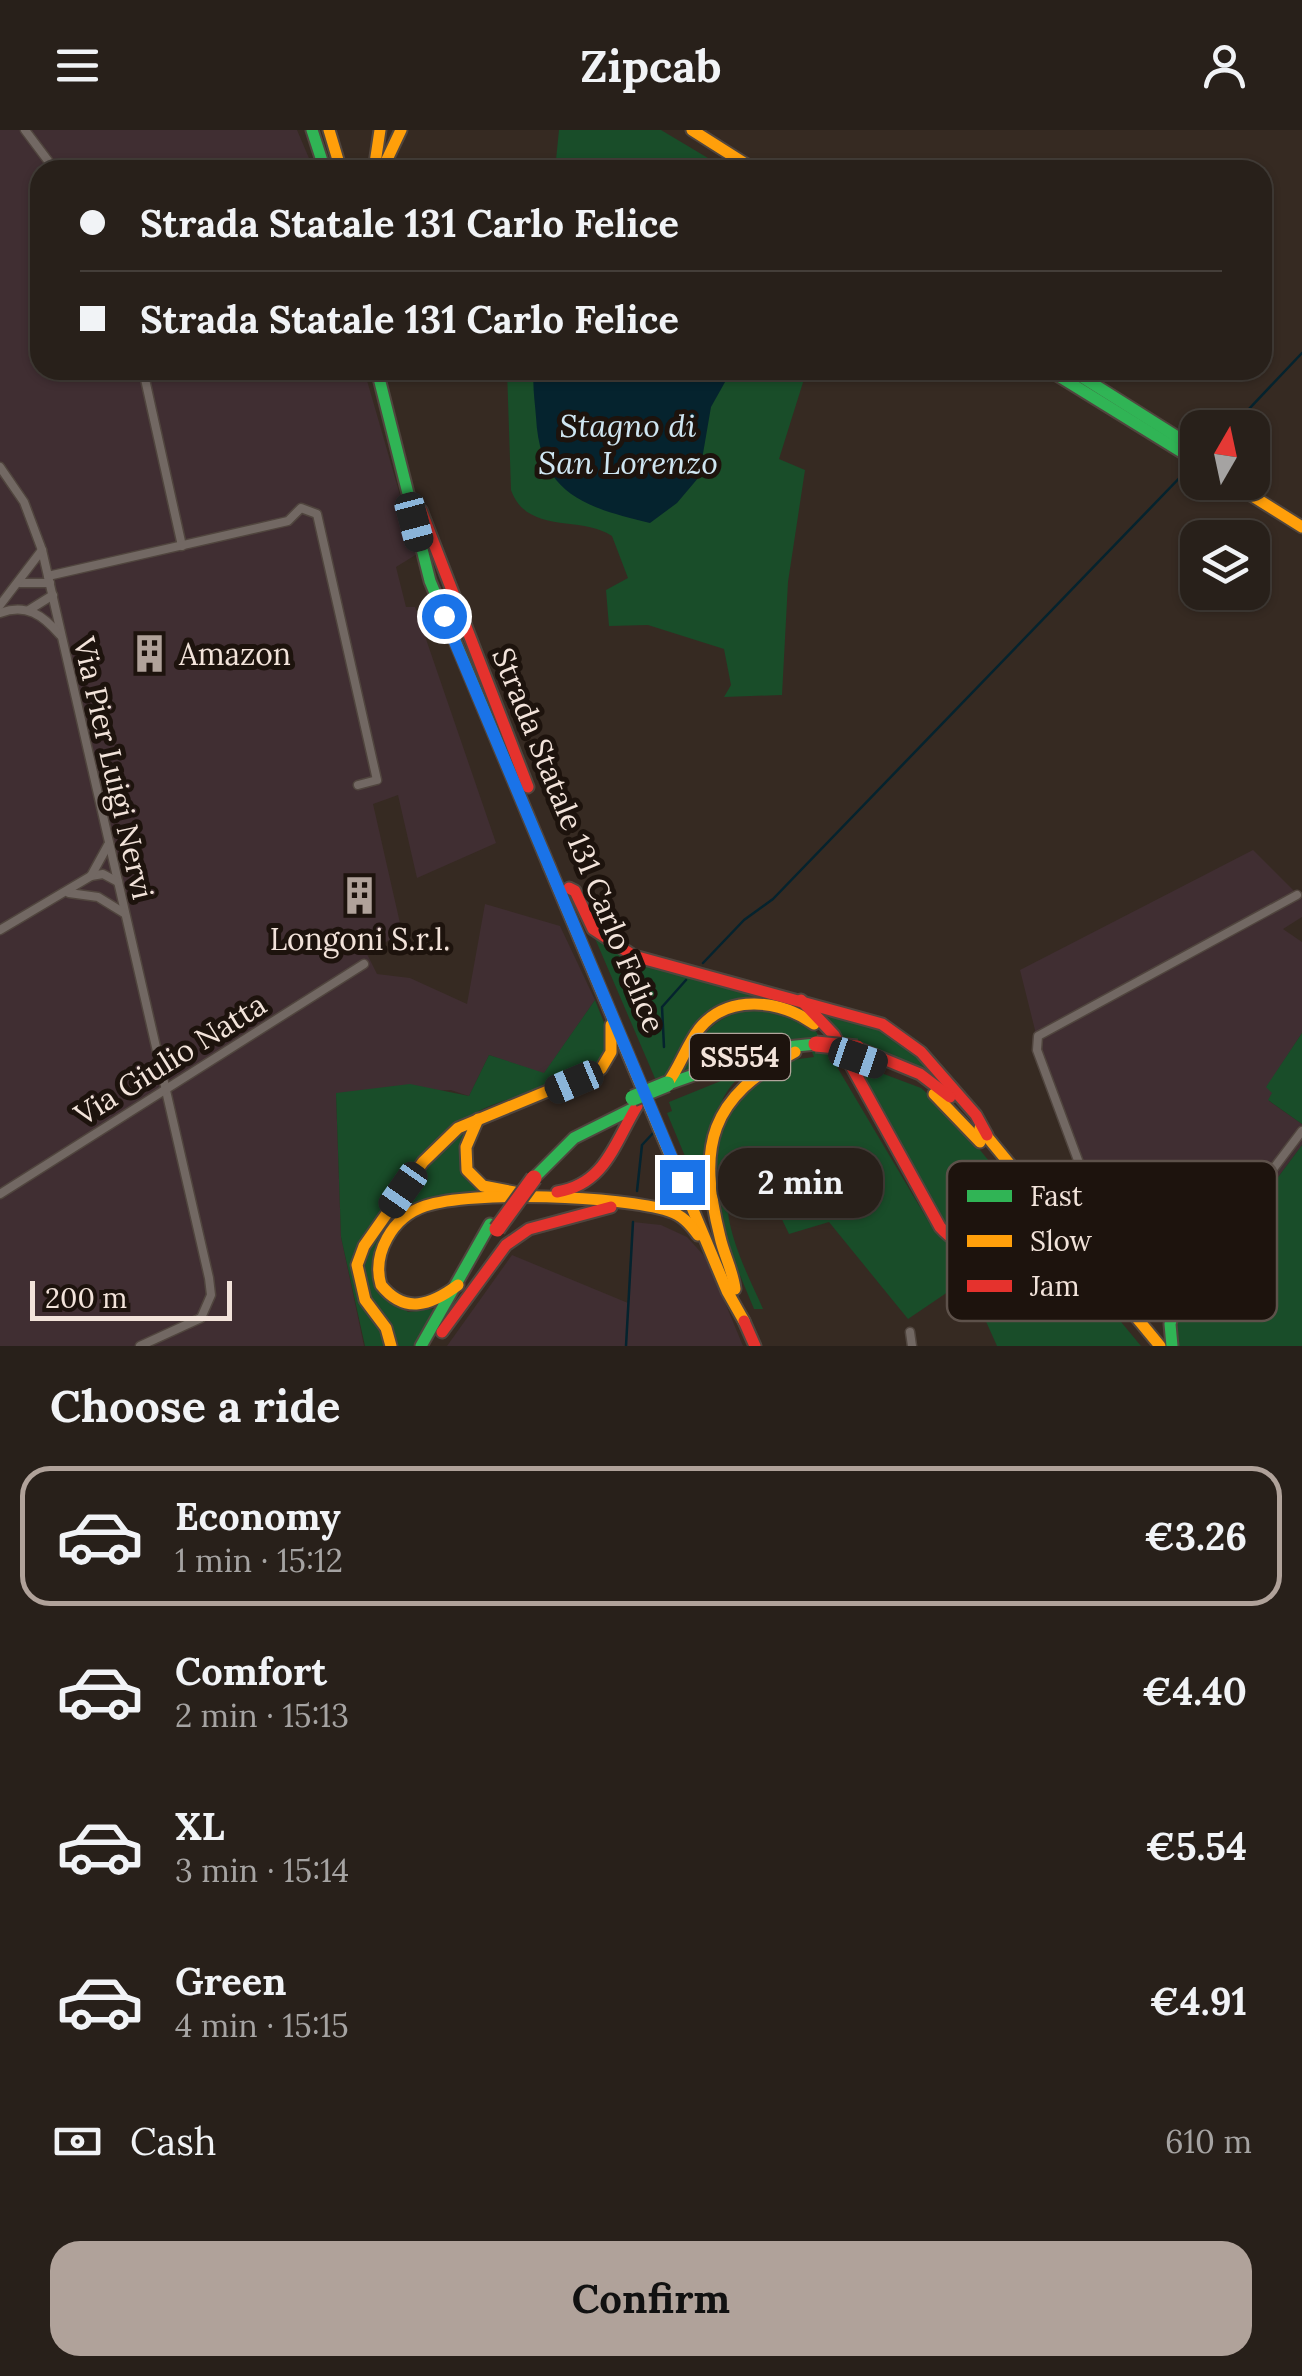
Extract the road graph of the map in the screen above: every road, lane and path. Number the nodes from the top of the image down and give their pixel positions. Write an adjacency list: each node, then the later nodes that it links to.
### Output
1 (25, 130): 7 (street)
2 (316, 130): 8 (main road)
3 (329, 130): 9 (main road)
4 (380, 130): 10 (main road)
5 (401, 130): 11 (main road)
6 (691, 132): 12 (main road); 13 (main road)
7 (48, 160)
8 (325, 160)
9 (338, 160)
10 (376, 160)
11 (387, 160)
12 (728, 160)
13 (738, 160)
14 (144, 380): 26 (street)
15 (380, 380): 47 (main road, Strada Statale 131 Carlo Felice)
16 (389, 380): 39 (main road, Strada Statale 131 Carlo Felice)
17 (1065, 380): 20 (main road)
18 (1087, 380): 19 (main road)
19 (1180, 439)
20 (1180, 451)
21 (0, 466): 27 (street, Via Pier Luigi Nervi)
22 (1270, 496): 24 (main road)
23 (1258, 500): 25 (main road)
24 (1302, 516)
25 (1302, 528)
26 (182, 546): 28 (street); 35 (street)
27 (42, 550): 28 (street, Via Pier Luigi Nervi); 29 (street)
28 (49, 580): 29 (street); 30 (street, Via Pier Luigi Nervi)
29 (20, 583): 31 (street)
30 (52, 595): 32 (street); 34 (street, Via Pier Luigi Nervi)
31 (0, 605)
32 (29, 610): 33 (street); 34 (street)
33 (0, 613)
34 (62, 638): 36 (street, Via Pier Luigi Nervi)
35 (358, 784)
36 (108, 845): 37 (street); 38 (street, Via Pier Luigi Nervi)
37 (91, 876): 38 (street); 40 (street)
38 (118, 882): 42 (street); 43 (street, Via Pier Luigi Nervi)
39 (569, 888): 46 (main road); 67 (main road, Strada Statale 131 Carlo Felice)
40 (69, 893): 42 (street); 44 (street)
41 (1298, 895): 60 (street)
42 (98, 897): 43 (street)
43 (124, 912): 52 (street, Via Pier Luigi Nervi)
44 (0, 930)
45 (364, 964): 52 (street, Via Giulio Natta)
46 (799, 998): 56 (main road); 57 (main road)
47 (606, 1000): 54 (main road); 67 (main road, Strada Statale 131 Carlo Felice)
48 (818, 1048): 49 (main road, SS554); 50 (main road, SS554, bridge); 51 (main road, SS554)
49 (795, 1052): 51 (main road, SS554); 67 (main road)
50 (858, 1053): 56 (main road, SS554); 58 (main road, SS554)
51 (670, 1087): 53 (main road, SS554, bridge); 57 (main road)
52 (164, 1088): 62 (street, Via Giulio Natta); 73 (street, Via Pier Luigi Nervi)
53 (639, 1102): 54 (main road); 64 (main road, SS554, bridge)
54 (478, 1118): 74 (main road)
55 (1302, 1132): 61 (street)
56 (987, 1136): 59 (main road, SS554)
57 (887, 1137): 65 (main road)
58 (994, 1161)
59 (1008, 1161)
60 (1078, 1161)
61 (1277, 1165)
62 (0, 1194)
63 (633, 1202): 66 (main road); 67 (main road); 71 (main road)
64 (494, 1227): 66 (main road, SS554); 71 (main road, SS554)
65 (947, 1233)
66 (458, 1285): 75 (main road, SS554)
67 (731, 1290): 77 (main road, Strada Statale 131 Carlo Felice)
68 (1129, 1321): 79 (main road, SS554)
69 (1139, 1321): 80 (main road, SS554)
70 (1171, 1321): 81 (main road)
71 (442, 1332): 76 (main road, SS554)
72 (910, 1332): 78 (street)
73 (140, 1346)
74 (392, 1346)
75 (421, 1346)
76 (431, 1346)
77 (754, 1346)
78 (912, 1346)
79 (1150, 1346)
80 (1160, 1346)
81 (1172, 1346)

